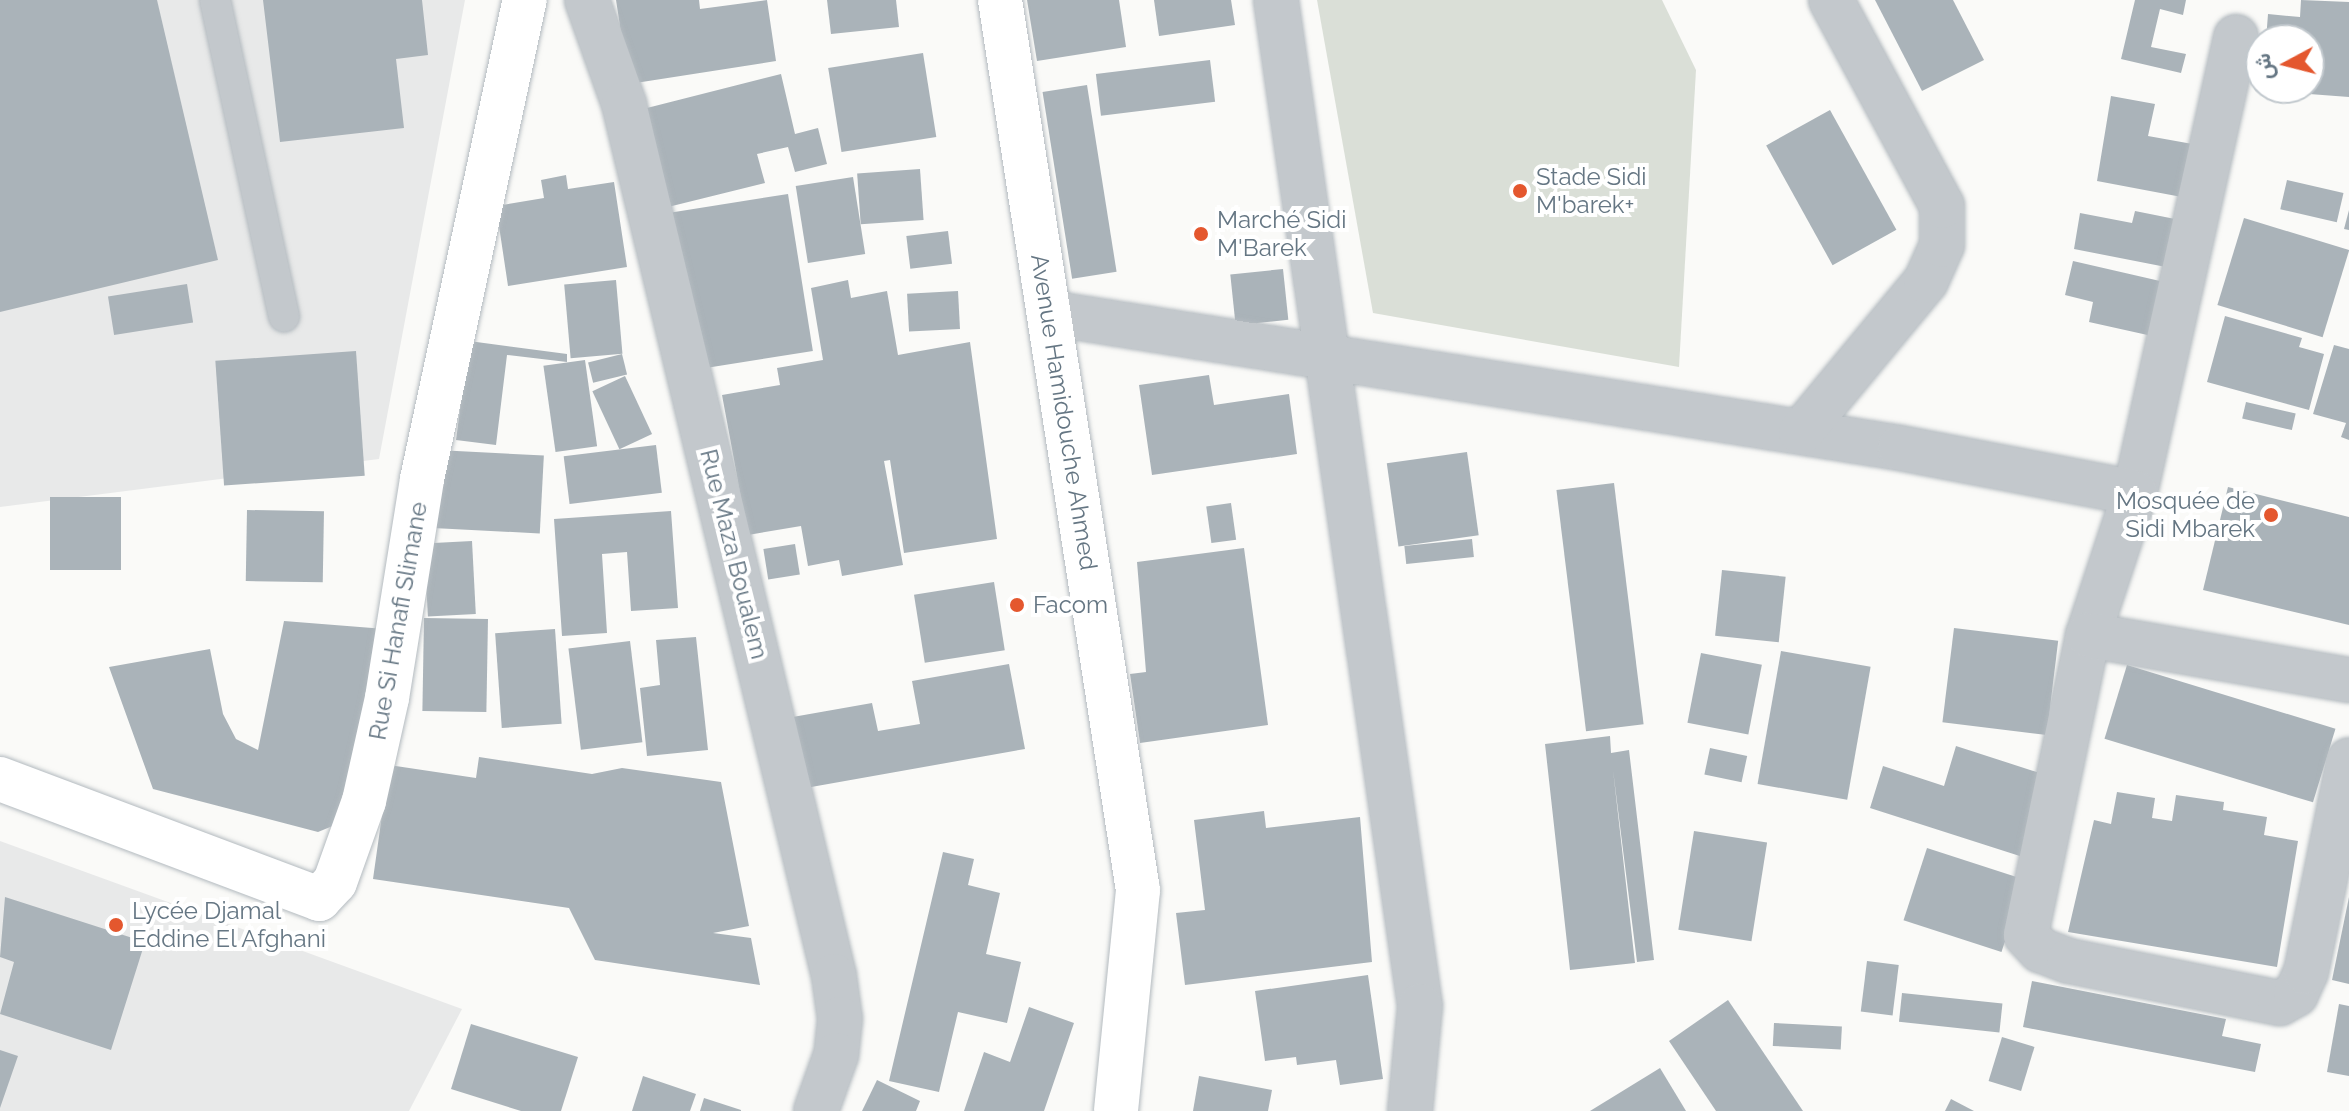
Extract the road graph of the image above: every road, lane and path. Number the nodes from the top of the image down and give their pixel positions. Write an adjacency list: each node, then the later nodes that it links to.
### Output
1 (215, 0): 9 (lane)
2 (587, 0): 17 (street, Rue Maza Boualem)
3 (1000, 0): 8 (street, Avenue Hamidouche Ahmed)
4 (1276, 0): 10 (street)
5 (1831, 0): 11 (street)
6 (517, 8): 16 (street, Rue Si Hanafi Slimane)
7 (2236, 37): 12 (street)
8 (1049, 313): 10 (street); 18 (street, Avenue Hamidouche Ahmed)
9 (284, 317)
10 (1330, 356): 11 (street); 19 (street)
11 (1801, 432): 12 (street)
12 (2135, 493): 13 (street)
13 (2088, 635): 14 (street); 15 (street)
14 (2349, 680)
15 (2349, 760)
16 (0, 779)
17 (816, 1111)
18 (1116, 1111)
19 (1410, 1111)

